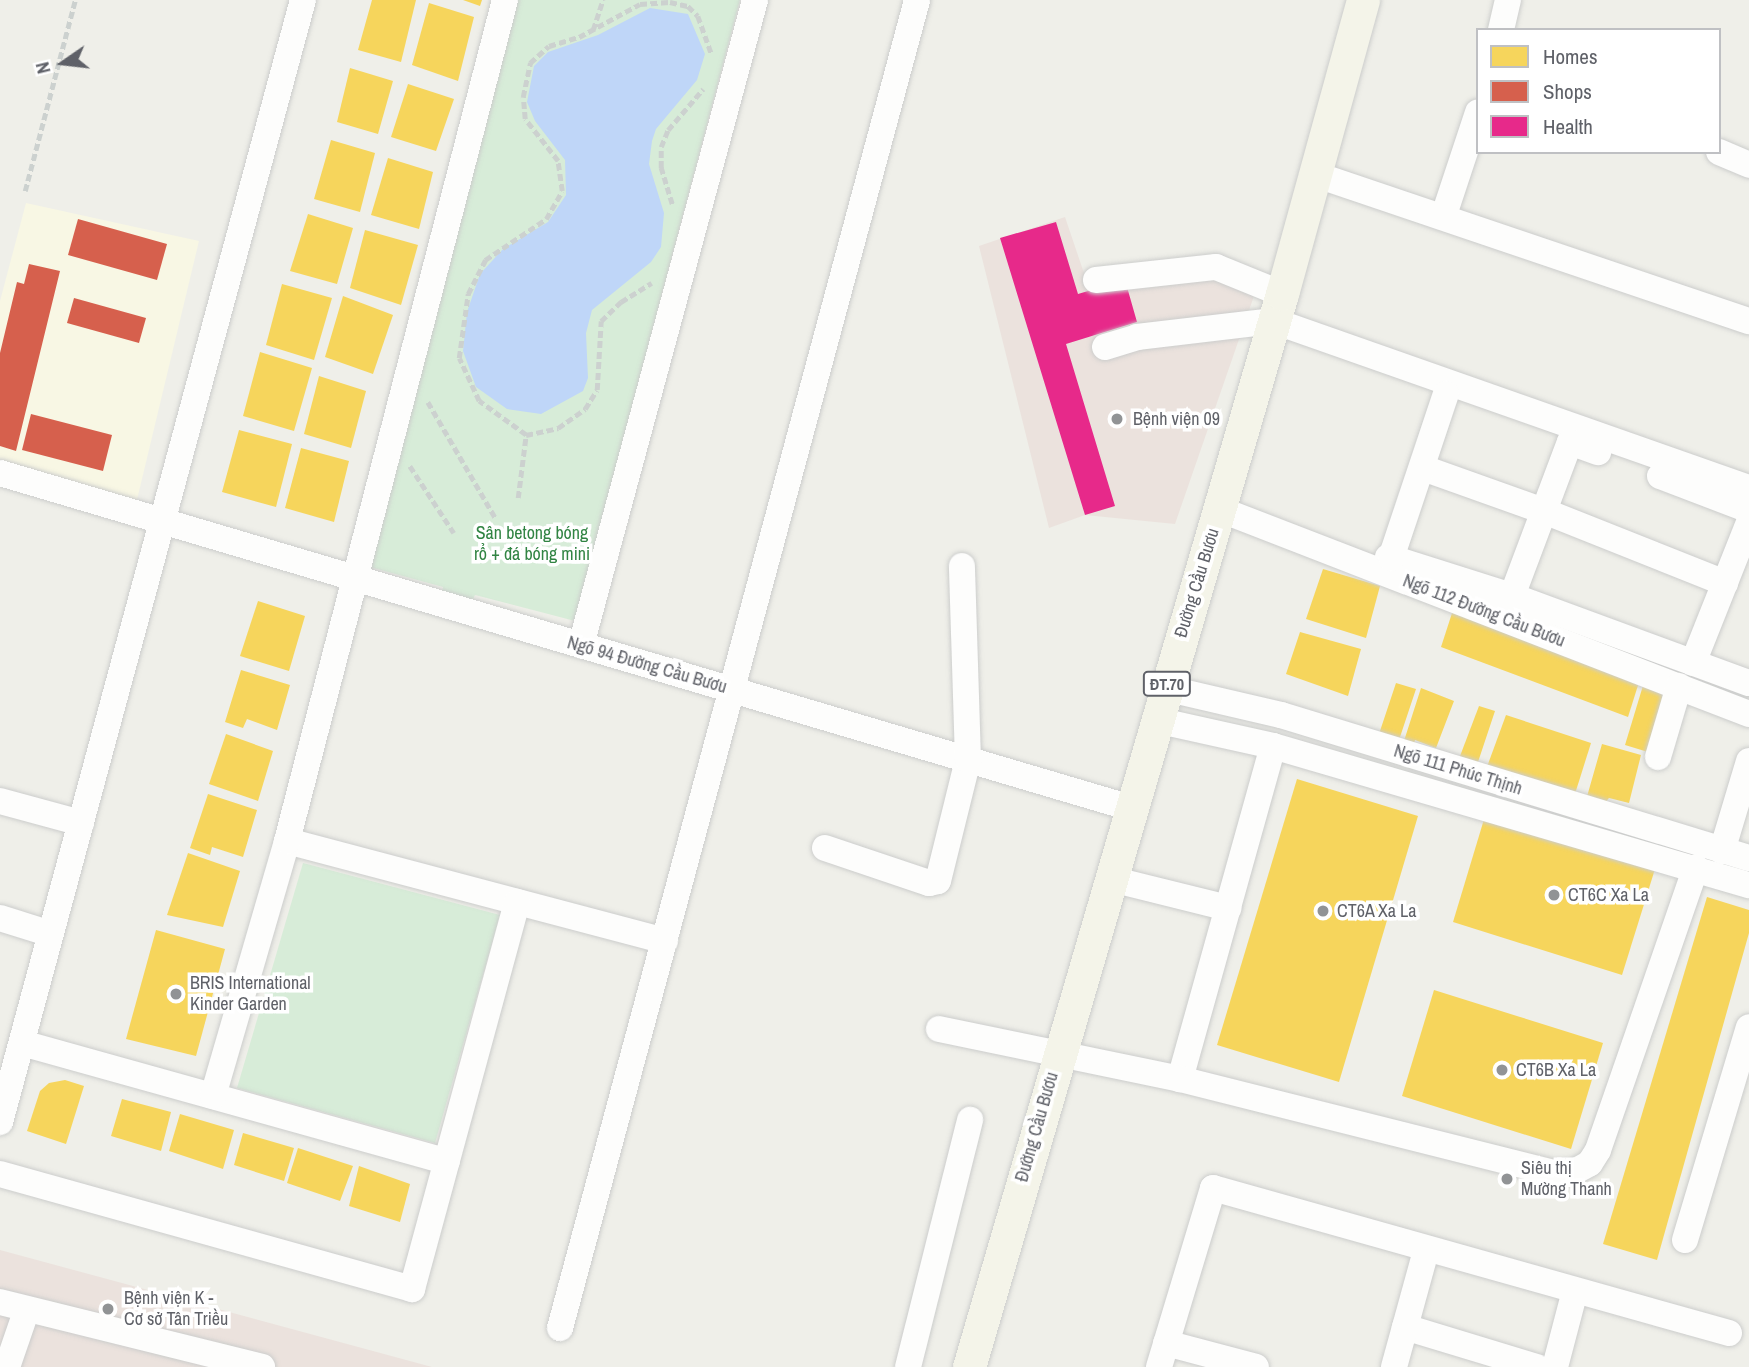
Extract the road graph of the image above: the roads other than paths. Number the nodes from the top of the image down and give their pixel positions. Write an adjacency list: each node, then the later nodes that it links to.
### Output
1 (303, 0): 24 (street)
2 (505, 0): 28 (street)
3 (755, 0): 31 (street)
4 (917, 0): 36 (street)
5 (1363, 0): 11 (main road, Đường Cầu Bươu / ĐT.70)
6 (1508, 0): 7 (street)
7 (1501, 28)
8 (1476, 117): 12 (street)
9 (1721, 153): 10 (street)
10 (1749, 165)
11 (1314, 174): 12 (street); 14 (main road, Đường Cầu Bươu / ĐT.70)
12 (1444, 215): 15 (street)
13 (1096, 279): 14 (street)
14 (1278, 308): 16 (street); 20 (street); 21 (main road, Đường Cầu Bươu / ĐT.70)
15 (1749, 321)
16 (1105, 347)
17 (1446, 394): 18 (street)
18 (1423, 468): 22 (street); 26 (street)
19 (0, 474): 24 (street, Ngõ 94 Đường Cầu Bươu)
20 (1749, 488)
21 (1221, 501): 26 (street); 34 (street, Ngõ 112 Đường Cầu Bươu); 35 (main road, Đường Cầu Bươu / ĐT.70)
22 (1544, 510): 23 (street); 29 (street); 30 (street)
23 (1749, 510)
24 (162, 522): 28 (street, Ngõ 94 Đường Cầu Bươu); 45 (street)
25 (1749, 522): 29 (street)
26 (1391, 558): 30 (street)
27 (962, 566): 41 (street)
28 (356, 579): 31 (street, Ngõ 94 Đường Cầu Bươu); 46 (street)
29 (1725, 583): 32 (street)
30 (1512, 596): 32 (street)
31 (581, 645): 36 (street, Ngõ 94 Đường Cầu Bươu)
32 (1693, 663): 33 (street)
33 (1749, 683)
34 (1679, 686): 37 (street, Ngõ 112 Đường Cầu Bươu); 40 (street)
35 (1165, 688): 38 (main road, Đường Cầu Bươu / ĐT.70); 48 (street, Ngõ 111 Phúc Thịnh)
36 (734, 690): 41 (street, Ngõ 94 Đường Cầu Bươu); 57 (street)
37 (1749, 714)
38 (1156, 720): 39 (street); 44 (main road, Đường Cầu Bươu / ĐT.70)
39 (1273, 746): 50 (street); 54 (street)
40 (1658, 757)
41 (968, 760): 44 (street, Ngõ 94 Đường Cầu Bươu); 47 (street)
42 (1749, 761): 48 (street)
43 (0, 801): 45 (street)
44 (1131, 808): 51 (main road, Đường Cầu Bươu / ĐT.70)
45 (81, 822): 56 (street)
46 (287, 841): 53 (street); 63 (street)
47 (825, 848)
48 (1721, 851): 49 (street, Ngõ 111 Phúc Thịnh)
49 (1749, 858)
50 (1696, 867): 52 (street); 62 (street)
51 (1111, 879): 54 (street); 61 (main road, Đường Cầu Bươu / ĐT.70)
52 (1749, 884)
53 (517, 902): 57 (street); 66 (street)
54 (1227, 908): 62 (street)
55 (0, 918): 56 (street)
56 (51, 934): 60 (street)
57 (665, 941): 74 (street)
58 (1749, 1027): 68 (street)
59 (939, 1030): 61 (street)
60 (22, 1042): 63 (street); 65 (street)
61 (1059, 1052): 62 (street); 81 (main road, Đường Cầu Bươu / ĐT.70)
62 (1180, 1079)
63 (213, 1096): 66 (street)
64 (970, 1120): 80 (street)
65 (0, 1122)
66 (447, 1162): 67 (street)
67 (0, 1174)
68 (1685, 1240)
69 (1426, 1251): 70 (street); 73 (street); 76 (street)
70 (1575, 1292): 75 (street); 85 (street)
71 (0, 1302): 72 (street)
72 (27, 1309): 77 (street); 78 (street)
73 (1405, 1327): 83 (street); 84 (street)
74 (561, 1328)
75 (1729, 1333)
76 (1163, 1355): 82 (street)
77 (217, 1362): 79 (street)
78 (7, 1367)
79 (262, 1367)
80 (908, 1367)
81 (969, 1367)
82 (1256, 1367)
83 (1394, 1367)
84 (1537, 1367)
85 (1555, 1367)

